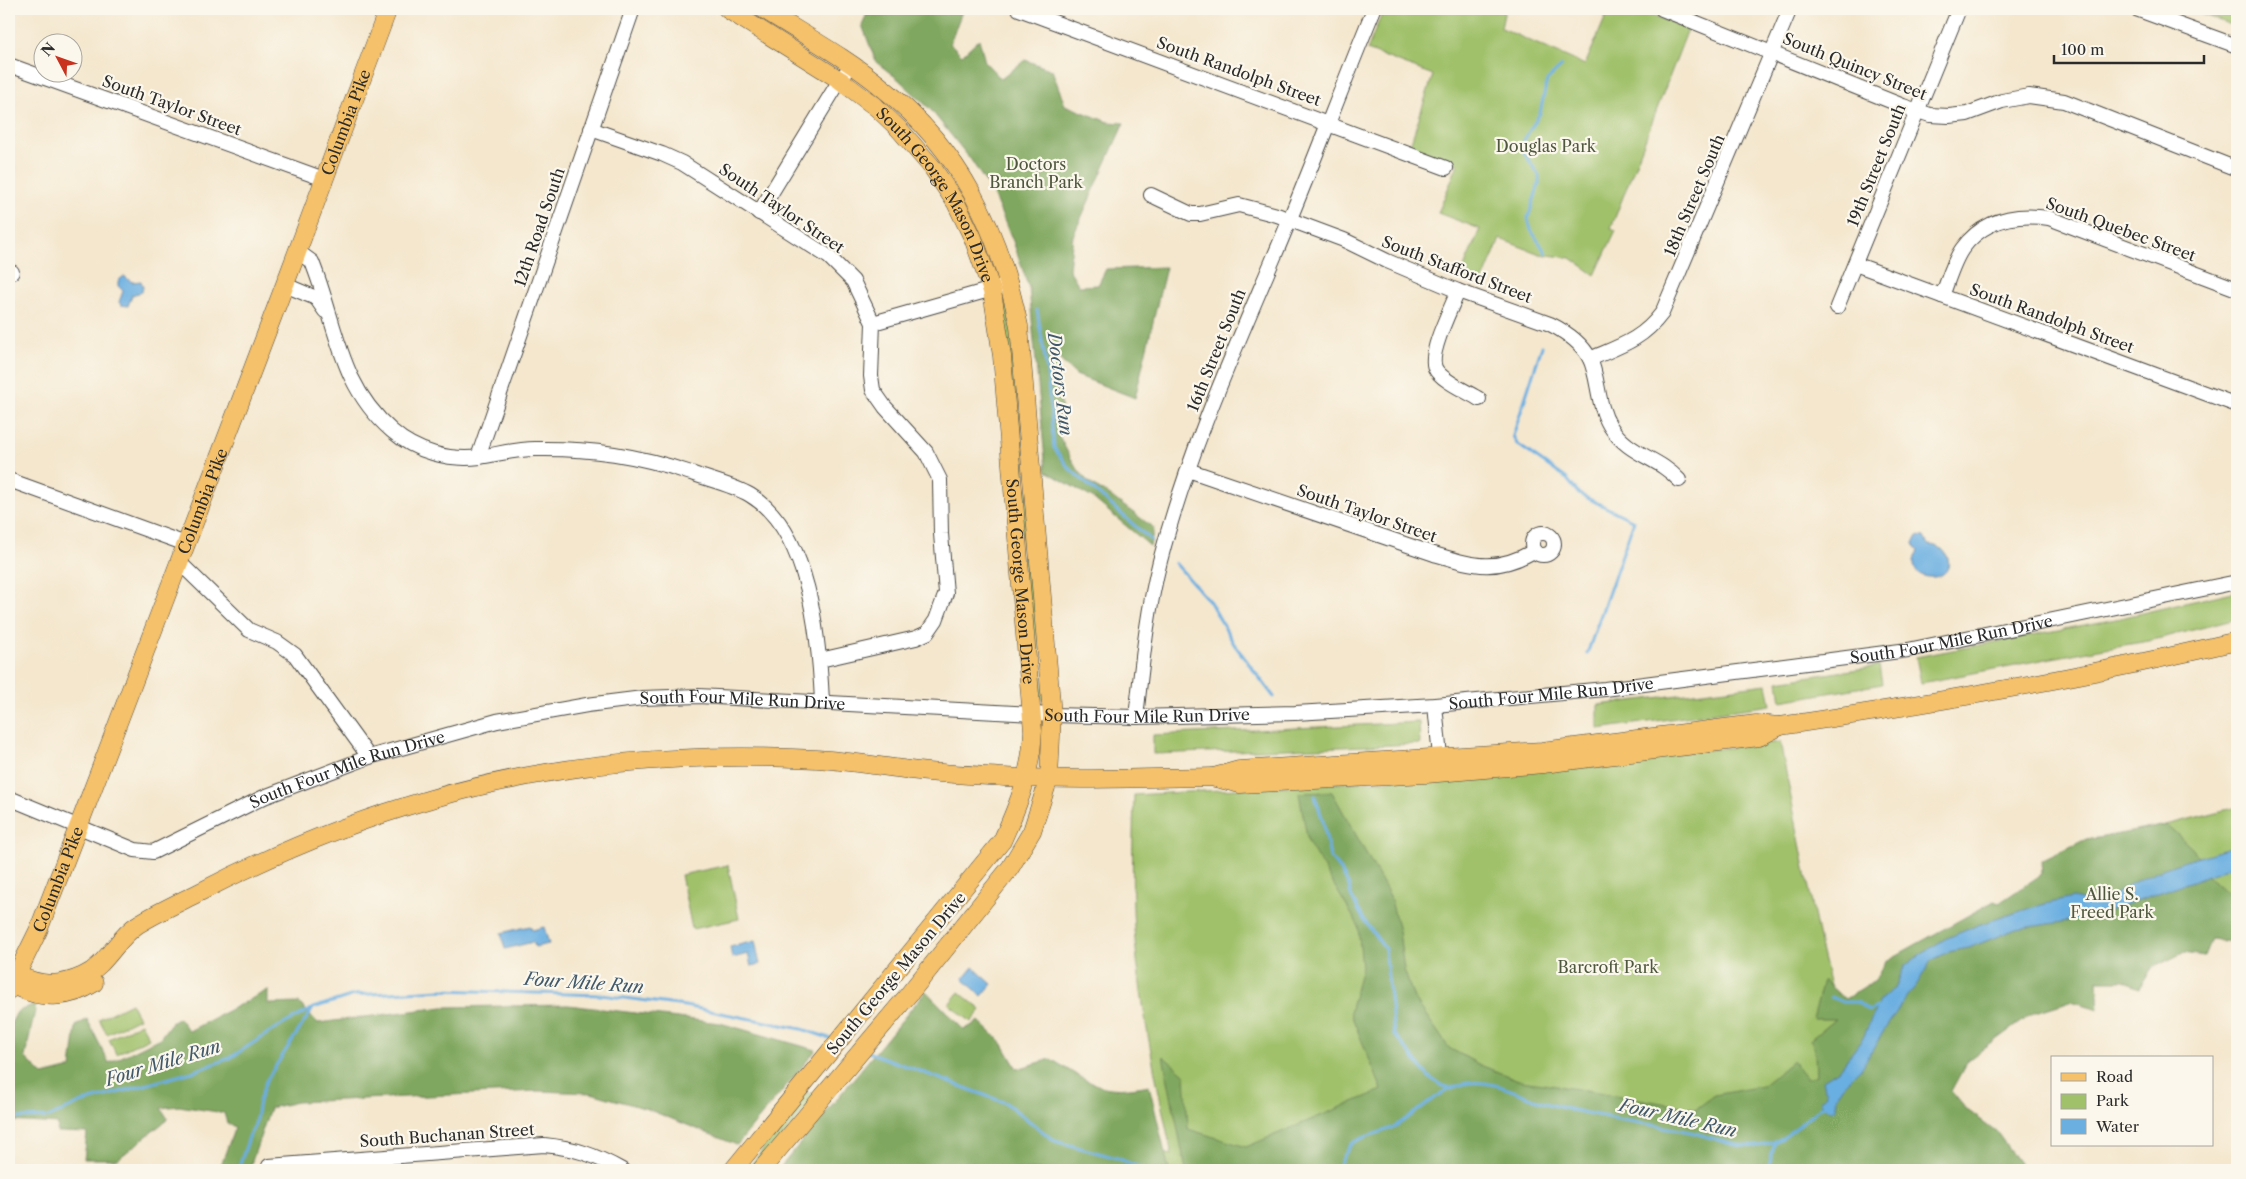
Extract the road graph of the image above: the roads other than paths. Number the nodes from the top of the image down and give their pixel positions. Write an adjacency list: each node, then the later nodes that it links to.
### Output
1 (388, 9): 21 (main road, Columbia Pike)
2 (633, 9): 18 (street, 12th Road South)
3 (727, 9): 15 (main road, South George Mason Drive)
4 (763, 9): 14 (main road, South George Mason Drive)
5 (1020, 9): 17 (street, South Randolph Street)
6 (1374, 9): 17 (street, 16th Street South)
7 (1662, 9): 12 (street, South Quincy Street)
8 (1790, 9): 12 (street, 18th Street South)
9 (1959, 9): 16 (street, 19th Street South)
10 (2136, 9): 11 (street)
11 (2237, 46)
12 (1772, 52): 16 (street, South Quincy Street); 36 (street, 18th Street South)
13 (9, 65): 21 (street, South Taylor Street)
14 (852, 65): 15 (street); 27 (main road, South George Mason Drive)
15 (840, 80): 23 (street); 30 (main road, South George Mason Drive)
16 (1918, 110): 20 (street, South Quincy Street); 26 (street, 19th Street South)
17 (1327, 123): 19 (street, South Randolph Street); 24 (street, 16th Street South)
18 (591, 129): 23 (street, South Taylor Street); 39 (street, 12th Road South)
19 (1446, 168)
20 (2237, 169)
21 (324, 178): 25 (main road, Columbia Pike)
22 (1152, 195): 24 (street, South Stafford Street)
23 (759, 213): 35 (street, South Taylor Street)
24 (1290, 219): 31 (street, South Stafford Street); 40 (street, 16th Street South)
25 (297, 252): 28 (main road, Columbia Pike); 34 (street)
26 (1855, 264): 32 (street, South Randolph Street); 33 (street, 19th Street South)
27 (1010, 284): 30 (street); 42 (main road, South George Mason Drive)
28 (285, 285): 34 (street); 45 (main road, Columbia Pike)
29 (2237, 289): 32 (street, South Quebec Street)
30 (992, 291): 35 (street); 44 (main road, South George Mason Drive)
31 (1458, 291): 36 (street, South Stafford Street); 37 (street)
32 (1942, 296): 38 (street, South Randolph Street)
33 (1837, 307)
34 (328, 313): 39 (street)
35 (873, 323): 50 (street, South Taylor Street)
36 (1590, 359): 43 (street, South Stafford Street)
37 (1479, 399)
38 (2237, 405)
39 (478, 457): 50 (street)
40 (1188, 470): 46 (street, South Taylor Street); 55 (street, 16th Street South)
41 (9, 480): 45 (street)
42 (1032, 480): 44 (main road); 54 (main road, South George Mason Drive)
43 (1678, 480)
44 (1013, 481): 53 (main road, South George Mason Drive)
45 (186, 544): 47 (main road, Columbia Pike)
46 (1534, 551)
47 (179, 562): 56 (street); 61 (main road, Columbia Pike)
48 (2237, 582): 52 (street, South Four Mile Run Drive)
49 (2237, 641): 57 (main road)
50 (820, 660): 51 (street)
51 (822, 701): 53 (street, South Four Mile Run Drive); 56 (street, South Four Mile Run Drive)
52 (1435, 705): 55 (street, South Four Mile Run Drive); 57 (street)
53 (1032, 714): 54 (street, South Four Mile Run Drive); 58 (main road, South George Mason Drive)
54 (1052, 715): 55 (street, South Four Mile Run Drive); 59 (main road, South George Mason Drive)
55 (1136, 717)
56 (370, 757): 61 (street, South Four Mile Run Drive)
57 (1441, 765): 59 (main road)
58 (1027, 777): 59 (main road); 62 (main road); 65 (main road, South George Mason Drive)
59 (1049, 778): 66 (main road, South George Mason Drive)
60 (9, 798): 61 (street)
61 (78, 826): 62 (main road, Columbia Pike)
62 (13, 983)
63 (269, 1166): 64 (street, South Buchanan Street)
64 (622, 1170)
65 (733, 1170)
66 (761, 1170)

